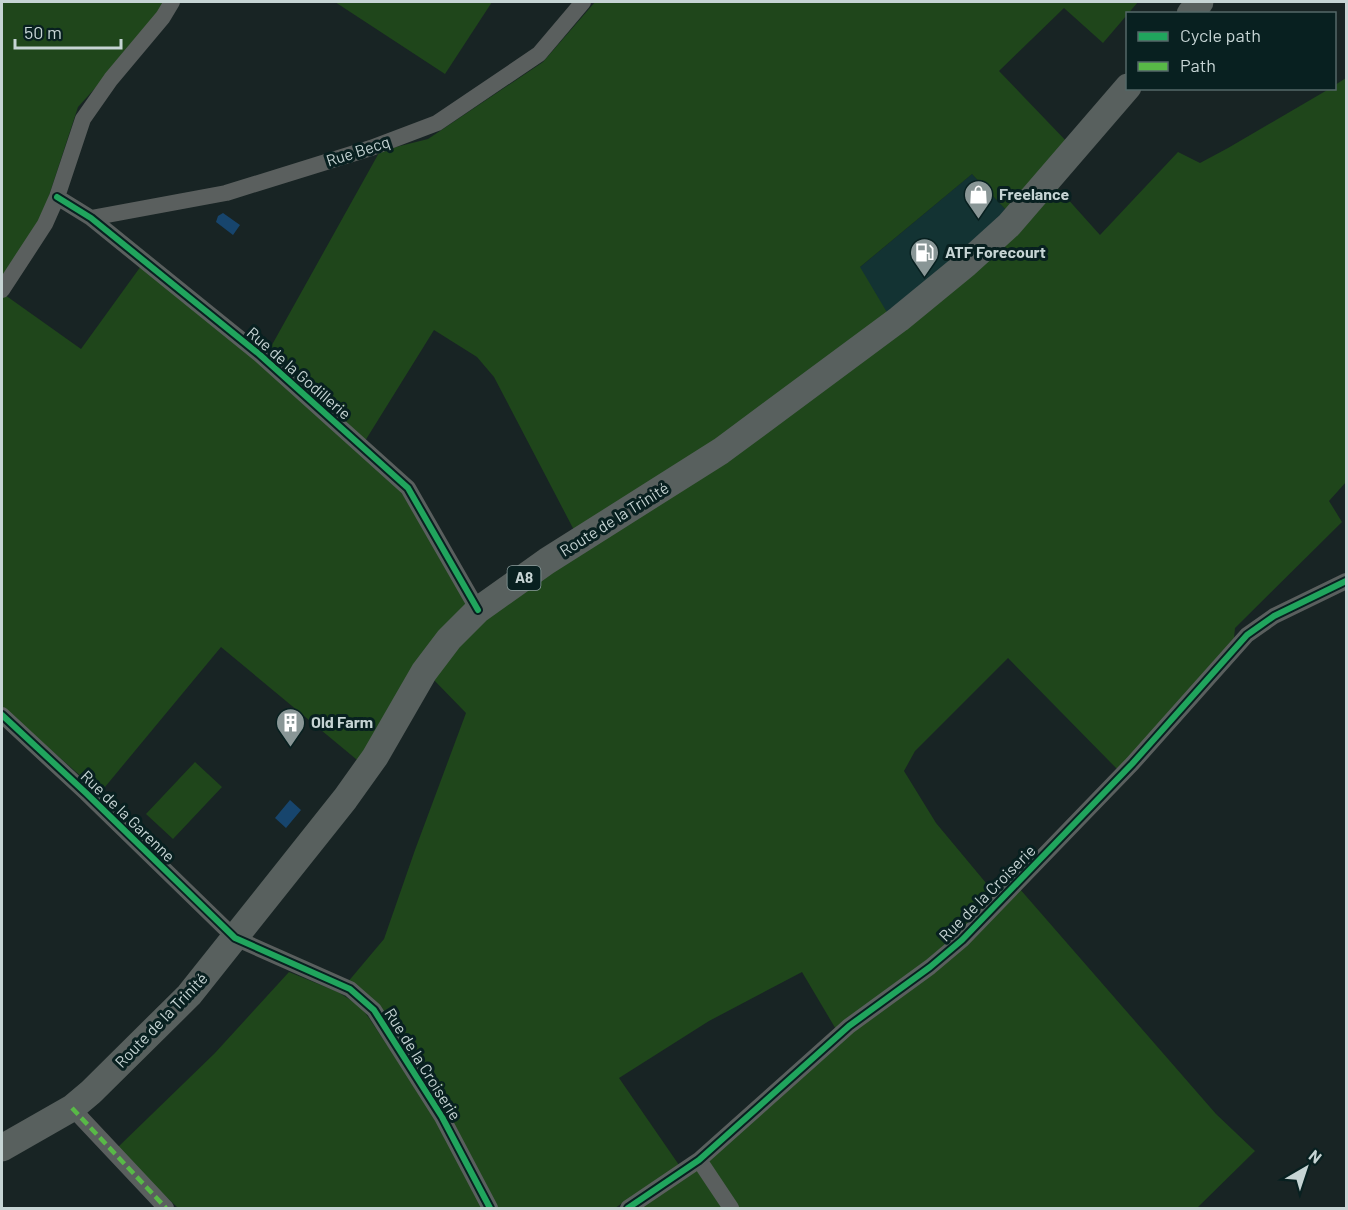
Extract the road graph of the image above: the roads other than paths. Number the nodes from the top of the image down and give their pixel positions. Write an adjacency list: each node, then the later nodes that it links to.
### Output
1 (172, 2): 4 (street)
2 (583, 2): 5 (street, Rue Becq)
3 (1126, 89): 8 (main road, Route de la Trinité / A8)
4 (57, 197): 5 (street, Rue de la Godillerie); 6 (street)
5 (91, 218): 8 (street, Rue de la Godillerie)
6 (2, 290)
7 (1347, 581): 13 (street, Rue de la Croiserie)
8 (478, 610): 10 (main road, Route de la Trinité / A8)
9 (2, 715): 10 (street, Rue de la Garenne)
10 (235, 938): 11 (main road, Route de la Trinité / A8); 15 (street, Rue de la Croiserie)
11 (72, 1108): 12 (main road, Route de la Trinité / A8); 14 (street)
12 (2, 1148)
13 (699, 1160): 16 (street, Rue de la Croiserie); 17 (street)
14 (166, 1209)
15 (490, 1209)
16 (628, 1209)
17 (731, 1209)

